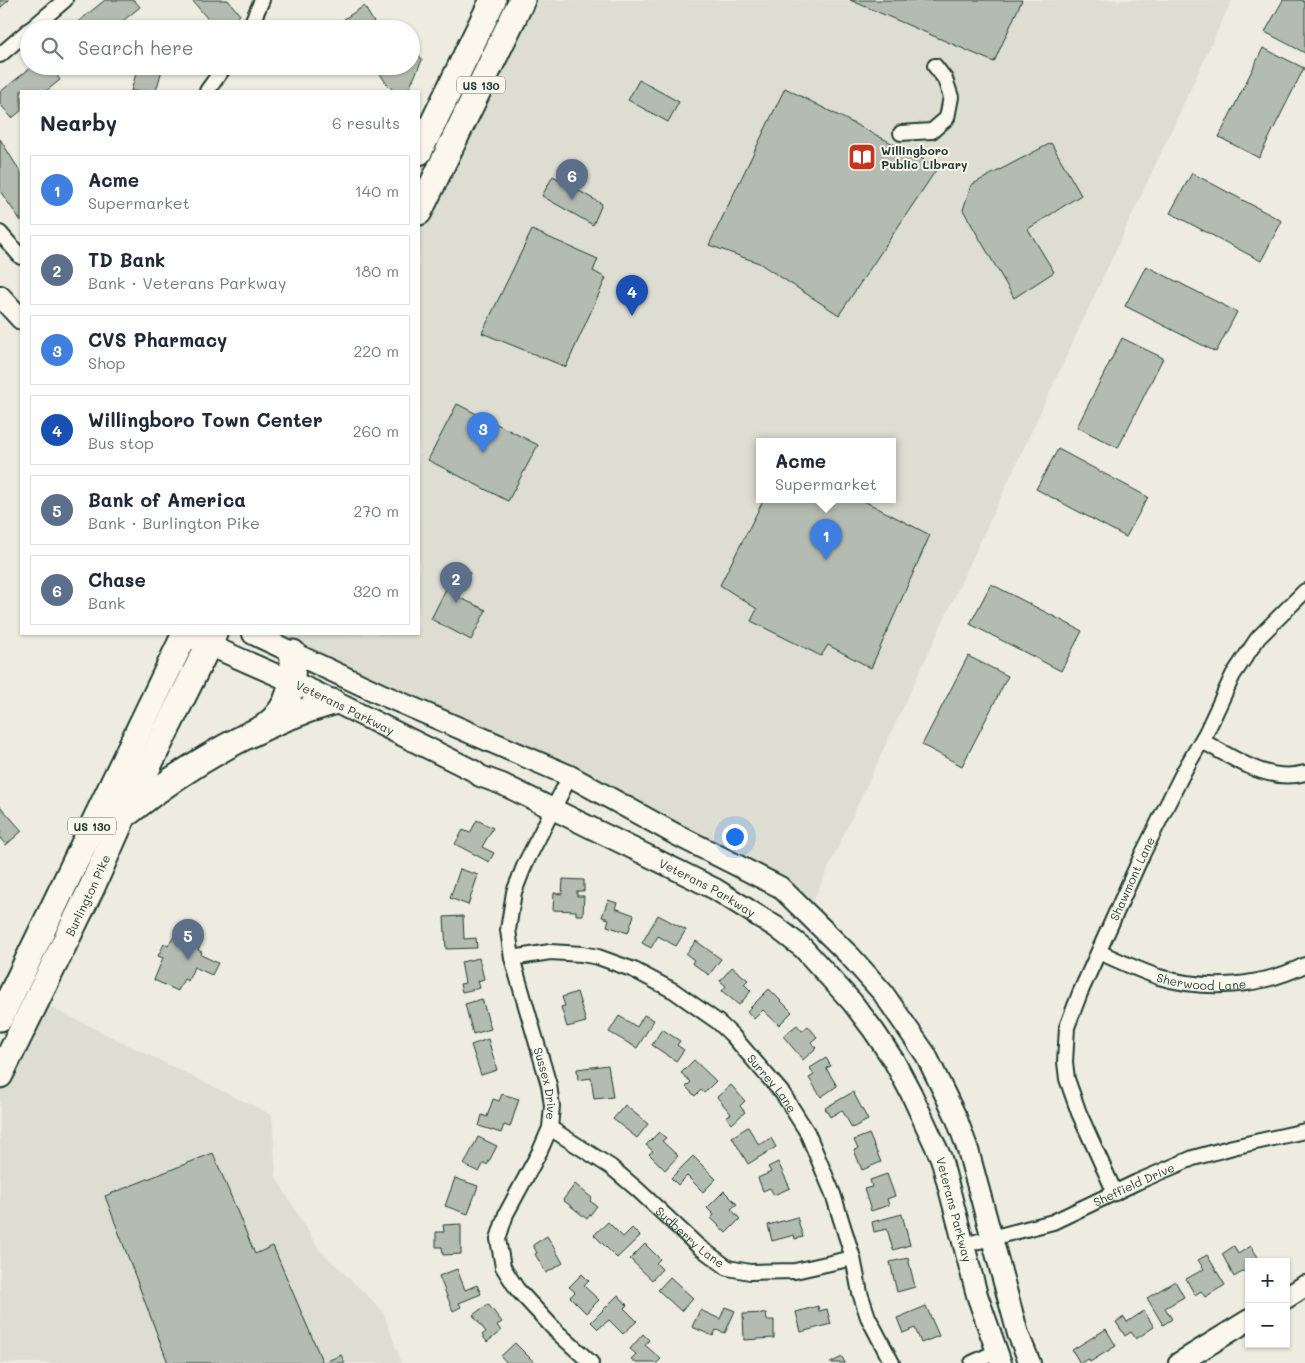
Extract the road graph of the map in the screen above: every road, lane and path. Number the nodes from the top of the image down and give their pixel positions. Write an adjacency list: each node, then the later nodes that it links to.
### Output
1 (65, 0): 5 (street)
2 (262, 0): 6 (street)
3 (493, 0): 13 (highway, US 130)
4 (522, 0): 14 (highway, US 130)
5 (42, 20)
6 (253, 20)
7 (20, 38): 8 (street)
8 (0, 55)
9 (935, 66): 12 (street)
10 (219, 75): 11 (street)
11 (208, 90)
12 (901, 133)
13 (420, 150)
14 (420, 210)
15 (0, 233): 16 (street)
16 (20, 256)
17 (0, 296): 18 (main road)
18 (20, 318)
19 (1305, 592): 28 (street, Shawmont Lane)
20 (185, 635): 36 (highway, Burlington Pike / US 130)
21 (189, 635): 23 (main road, Veterans Parkway)
22 (255, 635): 24 (main road)
23 (211, 640): 25 (main road, Veterans Parkway); 32 (highway, Burlington Pike / US 130)
24 (293, 653): 25 (highway); 30 (main road)
25 (293, 682): 26 (main road, Veterans Parkway); 27 (highway)
26 (333, 702): 27 (highway); 31 (main road, Veterans Parkway)
27 (261, 730): 32 (highway)
28 (1202, 741): 29 (street); 33 (street, Shawmont Lane)
29 (1305, 773)
30 (570, 776): 31 (street, Sussex Drive); 41 (main road)
31 (553, 809): 34 (street, Sussex Drive); 42 (main road, Veterans Parkway)
32 (123, 817): 37 (highway, Burlington Pike / US 130)
33 (1099, 952): 35 (street, Sherwood Lane); 40 (street, Shawmont Lane)
34 (512, 958): 38 (street, Sussex Drive); 43 (street, Surrey Lane)
35 (1305, 965)
36 (0, 1018)
37 (0, 1075)
38 (550, 1128): 43 (street, Sudberry Lane); 48 (street, Sussex Drive)
39 (1305, 1131): 40 (street, Sheffield Drive)
40 (1115, 1193): 41 (street, Sheffield Drive)
41 (992, 1239): 42 (street, Sheffield Drive); 51 (main road)
42 (964, 1246): 47 (main road, Veterans Parkway)
43 (853, 1258): 49 (street, Surrey Lane)
44 (1305, 1286): 45 (main road)
45 (1290, 1295)
46 (1245, 1322): 52 (main road)
47 (999, 1358): 50 (street)
48 (591, 1363)
49 (892, 1363)
50 (972, 1363)
51 (1030, 1363)
52 (1179, 1363)

